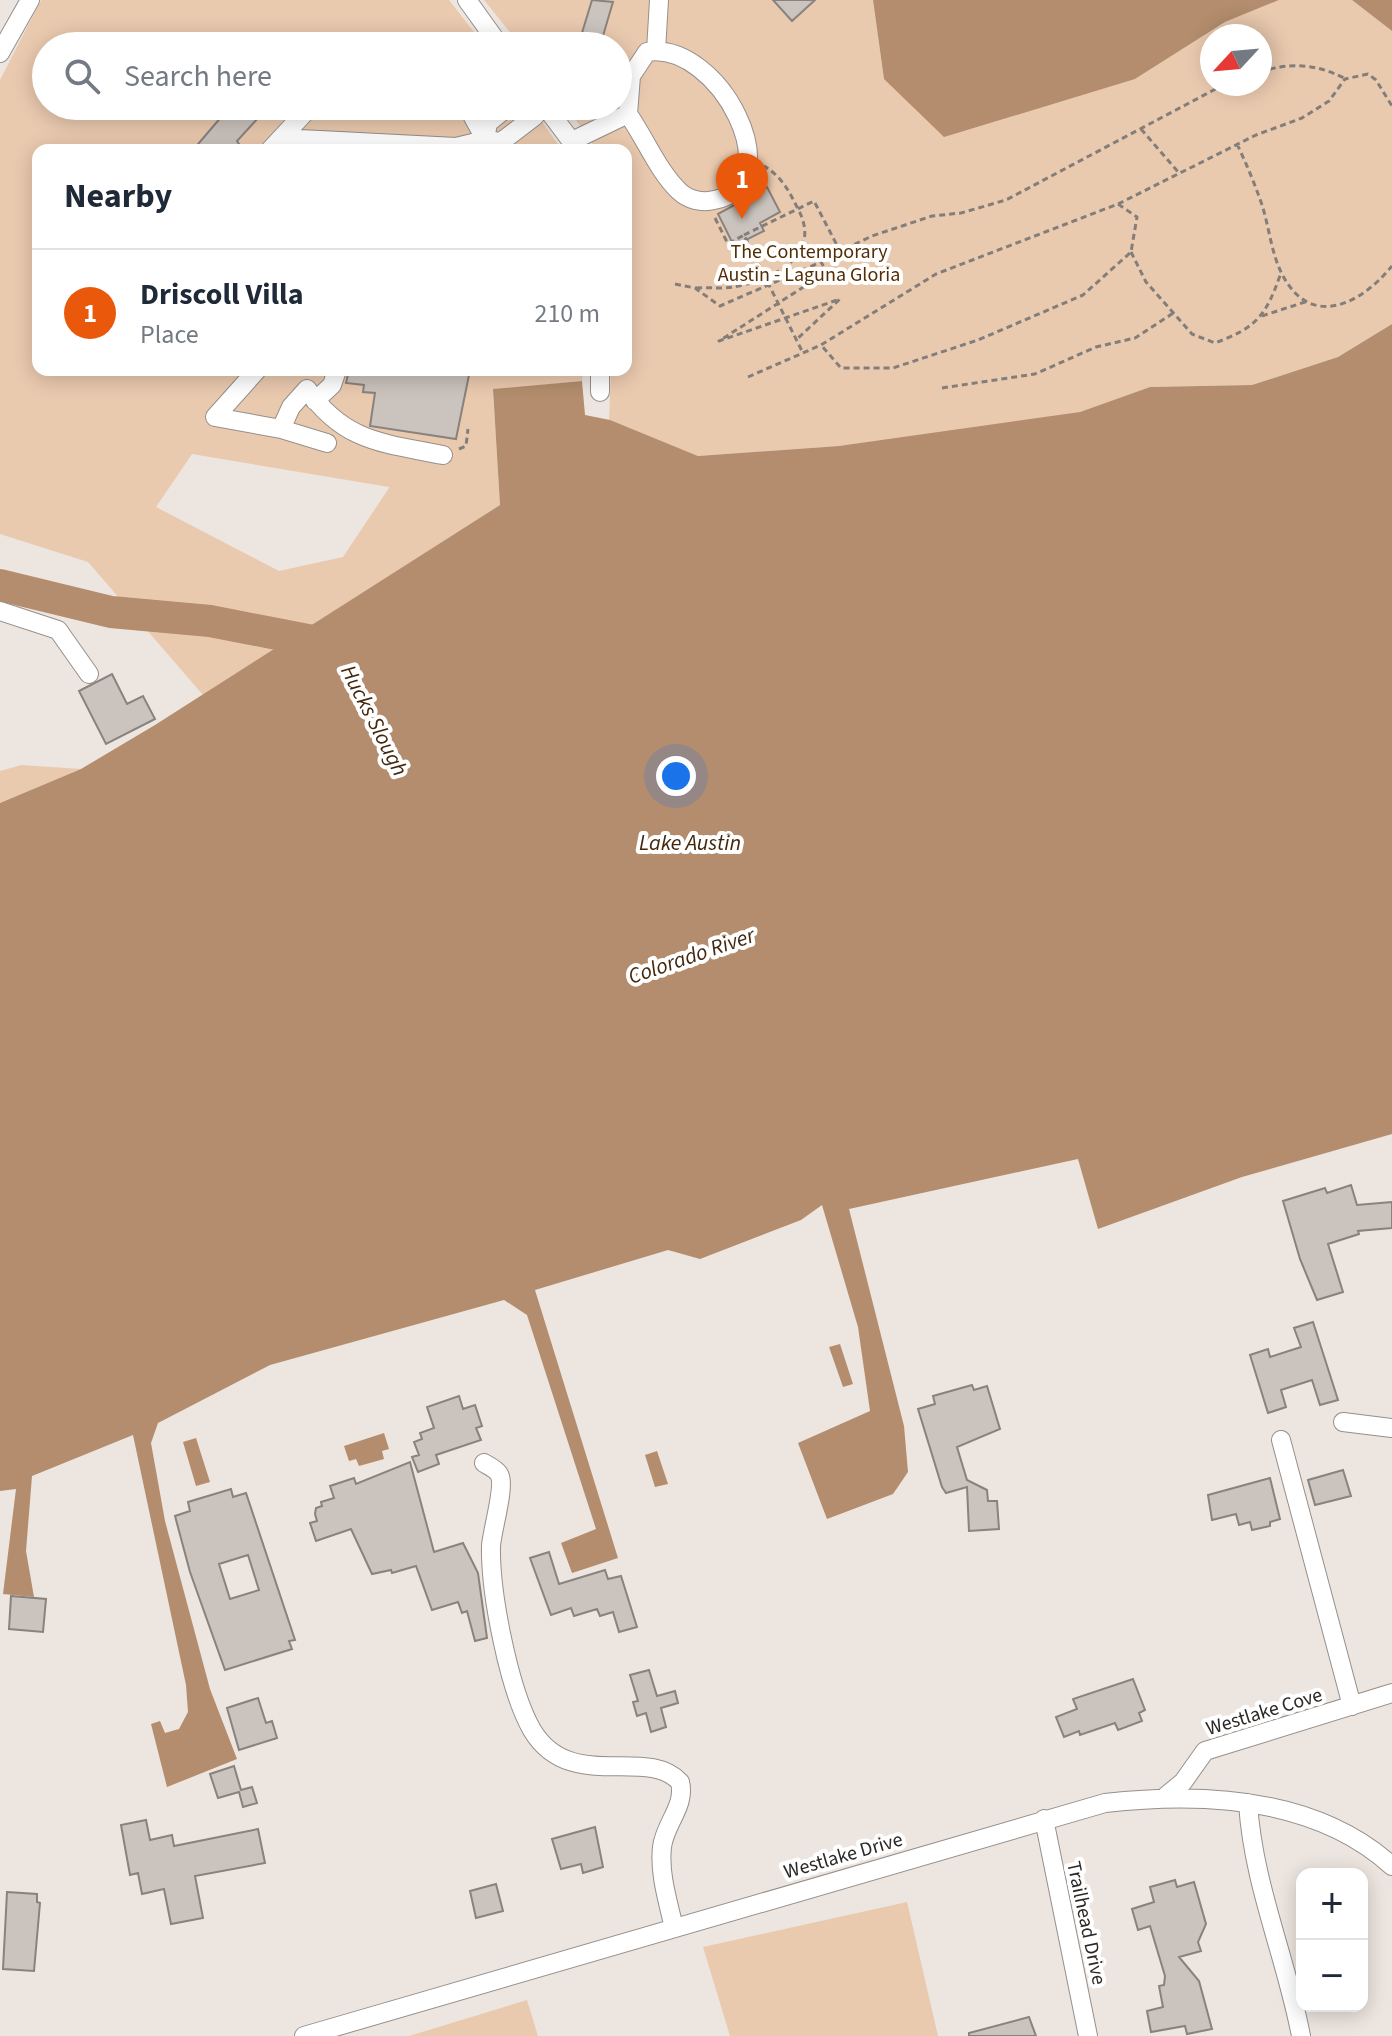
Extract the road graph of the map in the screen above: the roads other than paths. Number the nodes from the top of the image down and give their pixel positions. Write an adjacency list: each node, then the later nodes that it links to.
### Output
1 (30, 0): 6 (street)
2 (467, 0): 4 (street)
3 (659, 0): 5 (street)
4 (490, 32)
5 (656, 51): 7 (street); 14 (street)
6 (0, 53)
7 (632, 74)
8 (298, 120): 15 (street)
9 (475, 120): 16 (street)
10 (492, 120): 17 (street)
11 (530, 120): 18 (street)
12 (556, 120): 19 (street)
13 (618, 120): 20 (street)
14 (632, 120)
15 (276, 144)
16 (489, 144)
17 (490, 144)
18 (494, 144)
19 (575, 144)
20 (578, 144)
21 (252, 376): 26 (street)
22 (335, 376): 24 (street)
23 (600, 376): 25 (street)
24 (309, 386): 26 (street); 28 (street)
25 (600, 392)
26 (281, 429): 27 (street)
27 (327, 443)
28 (449, 453)
29 (0, 611): 30 (street)
30 (89, 674)
31 (1343, 1422): 32 (street)
32 (1392, 1428)
33 (1281, 1440): 36 (street)
34 (484, 1463): 41 (street)
35 (1392, 1693): 36 (street, Westlake Cove)
36 (1352, 1706): 37 (street, Westlake Cove)
37 (1166, 1796): 38 (street, Westlake Drive); 39 (street, Westlake Drive)
38 (1248, 1803): 40 (street, Westlake Drive); 44 (street)
39 (1044, 1819): 41 (street, Westlake Drive); 43 (street, Trailhead Drive)
40 (1392, 1866)
41 (674, 1928): 42 (street, Westlake Drive)
42 (304, 2036)
43 (1088, 2036)
44 (1301, 2036)

